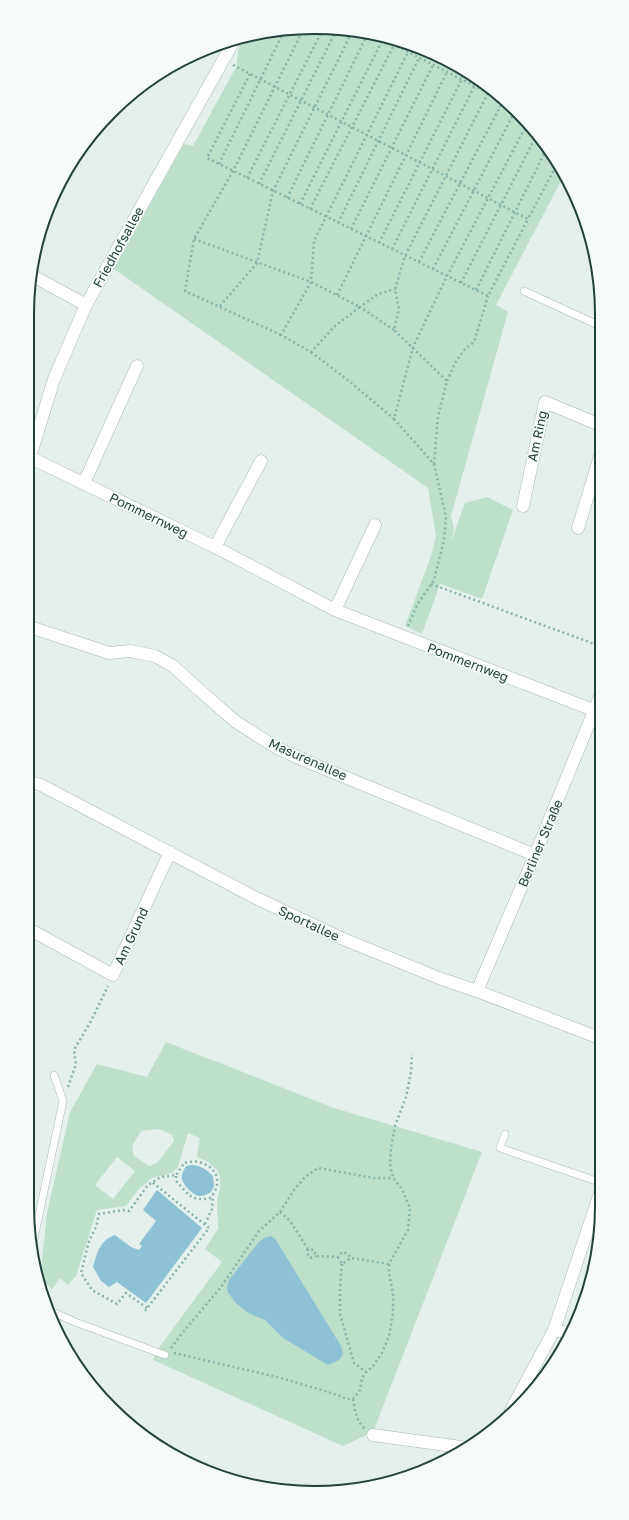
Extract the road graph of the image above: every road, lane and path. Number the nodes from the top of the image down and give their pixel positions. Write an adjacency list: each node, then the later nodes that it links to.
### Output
1 (320, 34): 22 (path)
2 (301, 35): 20 (path)
3 (334, 35): 24 (path)
4 (282, 36): 18 (path)
5 (350, 36): 26 (path)
6 (365, 38): 27 (path)
7 (381, 42): 29 (path)
8 (394, 45): 30 (path)
9 (230, 47): 13 (street, Friedhofsallee)
10 (398, 47): 11 (path)
11 (408, 52): 12 (path); 32 (path)
12 (419, 58): 14 (path); 34 (path)
13 (223, 60): 16 (path); 76 (street, Friedhofsallee)
14 (433, 65): 15 (path); 35 (path)
15 (447, 72): 17 (path); 37 (path)
16 (250, 74): 18 (path); 39 (path)
17 (462, 79): 19 (path); 38 (path)
18 (261, 80): 20 (path); 39 (path)
19 (475, 86): 21 (path); 40 (path)
20 (275, 87): 22 (path); 42 (path)
21 (482, 90)
22 (289, 94): 24 (path); 44 (path)
23 (487, 94): 43 (path)
24 (301, 101): 26 (path); 45 (path)
25 (501, 105): 46 (path)
26 (314, 108): 27 (path); 47 (path)
27 (328, 115): 29 (path); 49 (path)
28 (513, 116): 48 (path)
29 (340, 121): 30 (path); 51 (path)
30 (352, 127): 32 (path); 53 (path)
31 (524, 129): 50 (path)
32 (366, 135): 34 (path); 55 (path)
33 (533, 140): 52 (path)
34 (378, 141): 35 (path); 57 (path)
35 (391, 148): 37 (path); 58 (path)
36 (544, 154): 54 (path)
37 (405, 155): 38 (path); 59 (path)
38 (419, 162): 40 (path); 61 (path)
39 (219, 164): 42 (path)
40 (433, 169): 43 (path); 62 (path)
41 (554, 169): 56 (path)
42 (233, 171): 44 (path); 60 (path)
43 (446, 176): 46 (path); 63 (path)
44 (247, 178): 45 (path)
45 (259, 184): 47 (path)
46 (460, 184): 48 (path); 64 (path)
47 (273, 191): 49 (path); 65 (path)
48 (474, 191): 50 (path); 66 (path)
49 (287, 198): 51 (path)
50 (488, 198): 52 (path); 67 (path)
51 (300, 204): 53 (path)
52 (501, 205): 54 (path); 70 (path)
53 (310, 209): 55 (path)
54 (515, 212): 56 (path); 72 (path)
55 (325, 217): 57 (path); 69 (path)
56 (528, 219): 75 (path)
57 (338, 223): 58 (path)
58 (351, 229): 59 (path)
59 (365, 236): 61 (path); 74 (path)
60 (194, 239): 65 (path); 77 (path)
61 (379, 243): 62 (path)
62 (392, 249): 63 (path)
63 (405, 256): 64 (path); 71 (path)
64 (419, 262): 66 (path)
65 (257, 263): 69 (path); 77 (path)
66 (433, 269): 67 (path)
67 (447, 276): 70 (path); 82 (path)
68 (36, 278): 76 (street)
69 (311, 282): 74 (path); 81 (path)
70 (461, 283): 72 (path)
71 (395, 289): 78 (path); 80 (path)
72 (476, 290): 75 (path)
73 (524, 291): 79 (lane)
74 (337, 295): 78 (path)
75 (488, 296): 85 (path)
76 (86, 305): 88 (street, Friedhofsallee)
77 (220, 306): 81 (path)
78 (360, 307): 80 (path); 83 (path)
79 (595, 324)
80 (394, 330): 82 (path)
81 (281, 335): 83 (path)
82 (413, 347): 85 (path); 86 (path)
83 (311, 352): 86 (path)
84 (137, 366): 93 (street)
85 (447, 381): 91 (path)
86 (394, 420): 91 (path)
87 (595, 423): 94 (street, Am Ring)
88 (34, 443)
89 (261, 461): 97 (street)
90 (34, 464): 93 (street, Pommernweg)
91 (434, 464): 98 (path)
92 (595, 472): 96 (street)
93 (84, 483): 97 (street, Pommernweg)
94 (522, 506)
95 (375, 525): 99 (street)
96 (578, 528)
97 (215, 547): 99 (street, Pommernweg)
98 (431, 584): 101 (path); 102 (path)
99 (335, 610): 101 (street, Pommernweg)
100 (34, 628): 107 (street, Masurenallee)
101 (404, 636): 103 (street, Pommernweg)
102 (595, 644)
103 (595, 711)
104 (595, 717): 107 (street, Berliner Straße)
105 (34, 783): 106 (street, Sportallee)
106 (170, 852): 109 (street, Am Grund); 110 (street, Sportallee)
107 (536, 855): 110 (street, Berliner Straße)
108 (34, 932): 109 (street, Am Grund)
109 (113, 974): 114 (path)
110 (477, 990): 111 (street, Sportallee)
111 (595, 1036)
112 (412, 1054): 117 (path)
113 (54, 1075): 114 (lane)
114 (63, 1101): 124 (lane)
115 (505, 1134): 118 (lane)
116 (176, 1175): 119 (path); 120 (path); 120 (path)
117 (393, 1178): 122 (path); 130 (path)
118 (595, 1181)
119 (152, 1182): 123 (path); 123 (path)
120 (213, 1194): 123 (path)
121 (595, 1208): 132 (street)
122 (280, 1212): 125 (path); 136 (path)
123 (204, 1224)
124 (35, 1232)
125 (308, 1249): 126 (path); 126 (path)
126 (316, 1256): 127 (path)
127 (338, 1257): 128 (path); 129 (path)
128 (351, 1258): 129 (path); 130 (path)
129 (342, 1264): 135 (path)
130 (389, 1264): 135 (path)
131 (55, 1313): 134 (lane)
132 (554, 1330): 133 (street); 137 (street)
133 (565, 1332)
134 (165, 1355)
135 (366, 1372): 136 (path)
136 (353, 1399): 138 (path)
137 (516, 1400)
138 (373, 1435): 139 (street)
139 (457, 1447)

